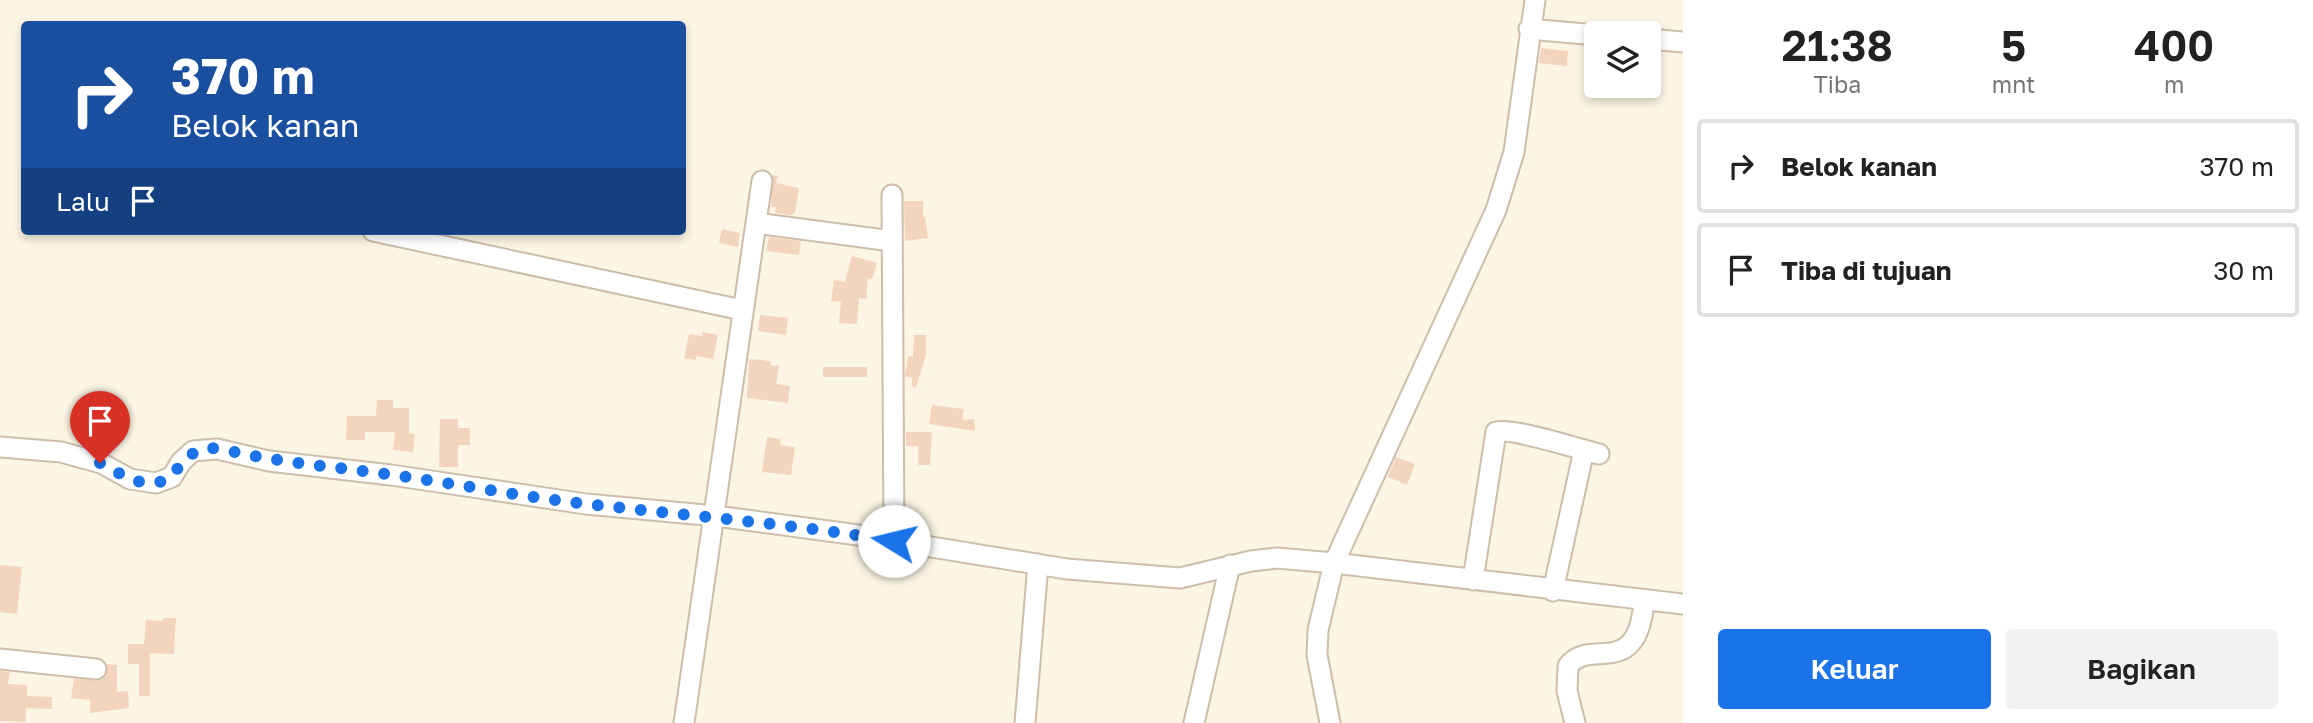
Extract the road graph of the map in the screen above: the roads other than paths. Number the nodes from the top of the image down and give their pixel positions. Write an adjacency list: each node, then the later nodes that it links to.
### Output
1 (1535, 0): 2 (street)
2 (1530, 29): 3 (street); 15 (street)
3 (1584, 34)
4 (1661, 40): 5 (street)
5 (1683, 43)
6 (762, 181): 8 (street)
7 (892, 195): 10 (street)
8 (756, 223): 10 (street); 11 (street)
9 (392, 235): 11 (street)
10 (892, 241): 14 (street)
11 (743, 310): 13 (street)
12 (0, 447): 13 (street)
13 (716, 516): 14 (street); 24 (street)
14 (894, 541): 16 (street)
15 (1334, 563): 17 (street); 18 (street); 27 (street)
16 (1038, 564): 17 (street); 25 (street)
17 (1230, 565): 26 (street)
18 (1473, 580): 19 (street); 19 (street)
19 (1553, 591): 20 (street)
20 (1644, 602): 21 (street); 28 (street)
21 (1683, 604)
22 (0, 659): 23 (street)
23 (96, 669)
24 (684, 723)
25 (1025, 723)
26 (1194, 723)
27 (1330, 723)
28 (1574, 723)

